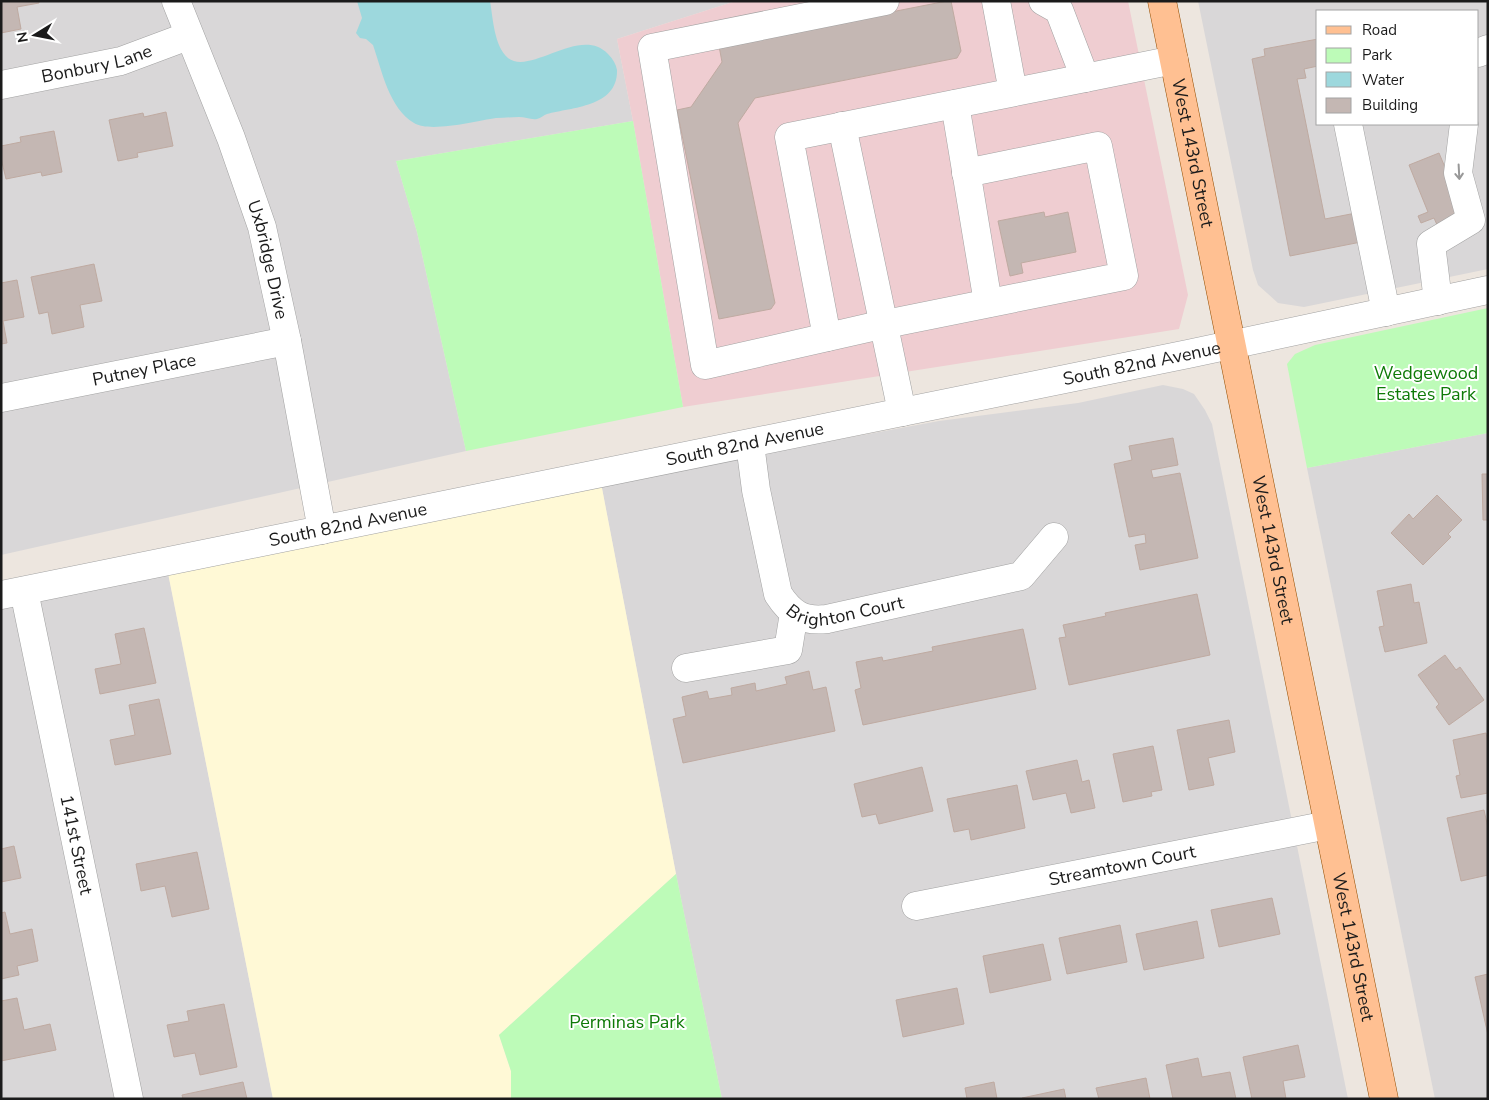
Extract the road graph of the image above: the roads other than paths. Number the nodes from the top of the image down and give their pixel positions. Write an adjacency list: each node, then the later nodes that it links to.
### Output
1 (176, 1): 6 (street, Uxbridge Drive)
2 (885, 1): 22 (street)
3 (996, 1): 10 (street)
4 (1043, 1): 8 (street)
5 (1162, 1): 7 (main road, West 143rd Street)
6 (188, 36): 9 (street, Bonbury Lane); 23 (street, Uxbridge Drive)
7 (1174, 60): 8 (street); 24 (main road, West 143rd Street)
8 (1085, 78): 10 (street)
9 (1, 85)
10 (1013, 92): 11 (street)
11 (954, 104): 14 (street); 15 (street)
12 (1348, 125): 20 (street)
13 (1464, 125): 16 (street, one-way to 16)
14 (842, 126): 21 (street); 22 (street)
15 (966, 173): 19 (street); 19 (street)
16 (1479, 218): 18 (street)
17 (1488, 290): 18 (street, South 82nd Avenue)
18 (1438, 301): 20 (street, South 82nd Avenue)
19 (988, 303): 21 (street)
20 (1386, 312): 24 (street, South 82nd Avenue)
21 (885, 324): 22 (street); 26 (street)
22 (827, 337)
23 (287, 341): 25 (street, Putney Place); 28 (street, Uxbridge Drive)
24 (1231, 345): 26 (street, South 82nd Avenue); 33 (main road, West 143rd Street)
25 (1, 398)
26 (902, 412): 27 (street, South 82nd Avenue)
27 (750, 444): 28 (street, South 82nd Avenue); 31 (street, Brighton Court)
28 (322, 530): 30 (street, South 82nd Avenue)
29 (1054, 537): 31 (street, Brighton Court)
30 (13, 593): 35 (street, 141st Street)
31 (794, 612): 32 (street)
32 (686, 668)
33 (1328, 825): 34 (street, Streamtown Court); 36 (main road, West 143rd Street)
34 (916, 906)
35 (129, 1099)
36 (1384, 1099)

